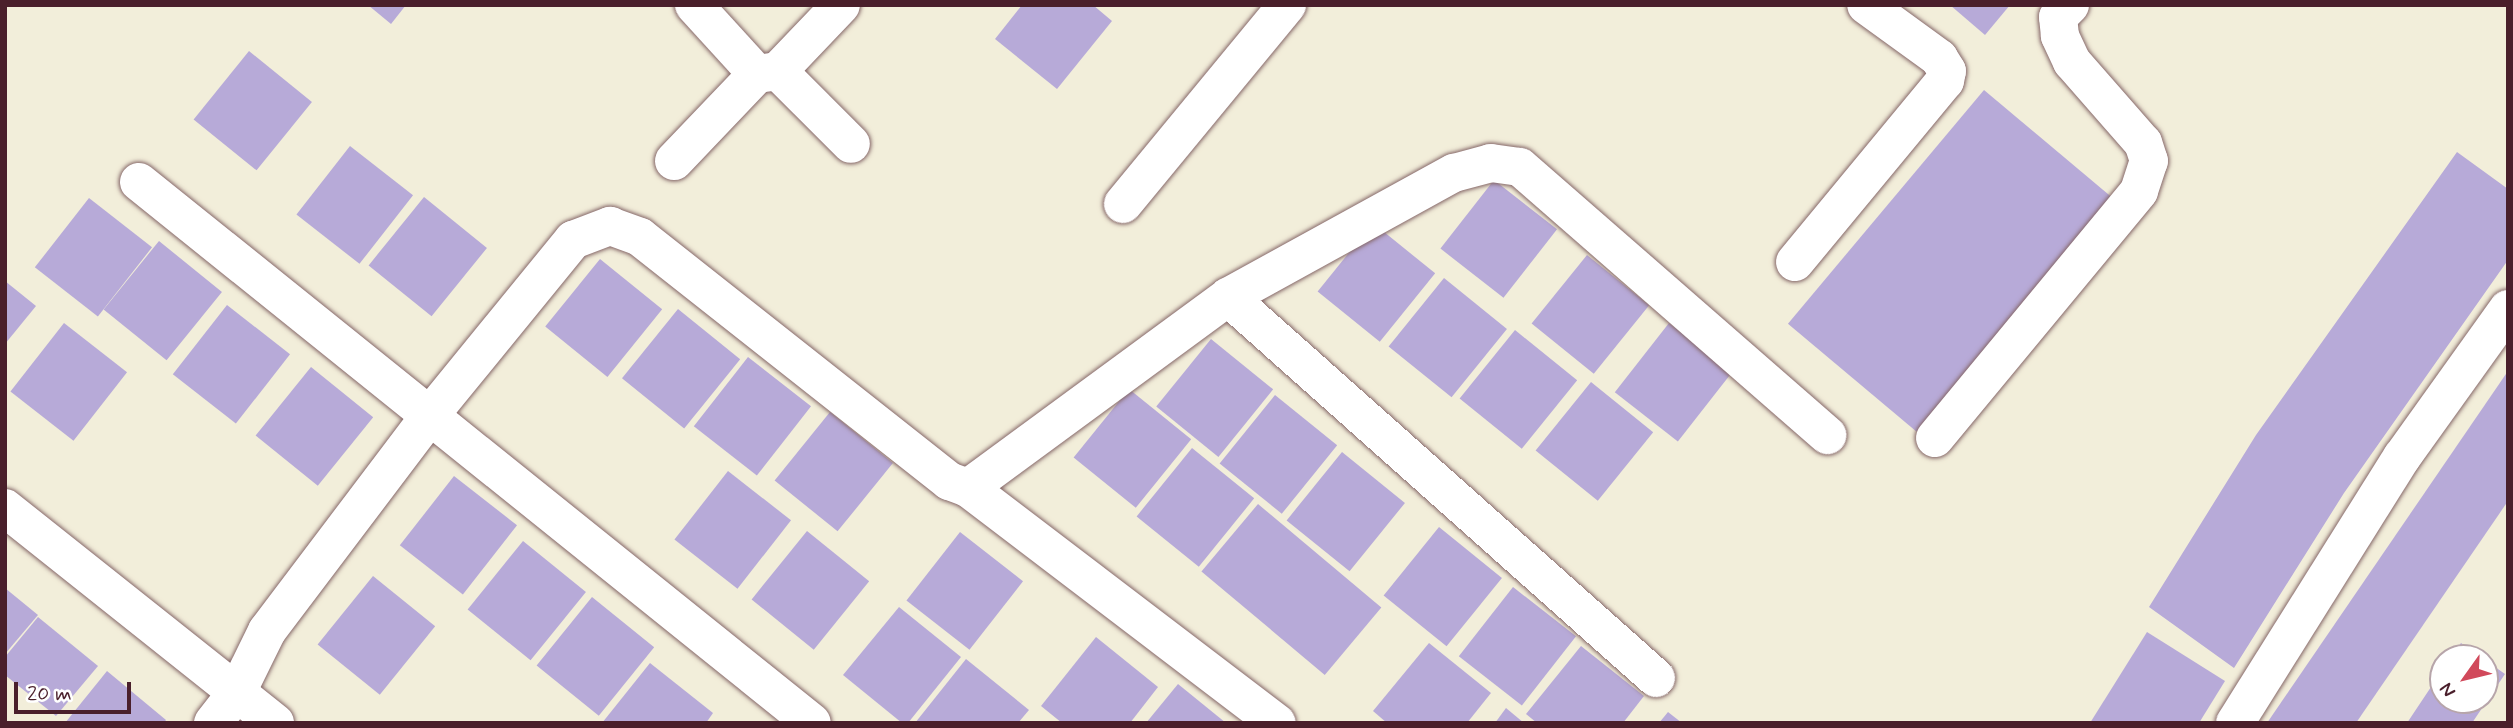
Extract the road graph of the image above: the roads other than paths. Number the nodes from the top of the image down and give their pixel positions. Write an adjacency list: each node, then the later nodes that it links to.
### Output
1 (694, 5): 6 (street)
2 (841, 5): 6 (street)
3 (1287, 5): 10 (street)
4 (1866, 5): 11 (street)
5 (2070, 5): 16 (street)
6 (768, 73): 7 (street); 8 (street)
7 (851, 144)
8 (674, 161)
9 (139, 182): 14 (street)
10 (1123, 204)
11 (1796, 261)
12 (1228, 297): 15 (street); 17 (street); 19 (street)
13 (2508, 309): 25 (street)
14 (431, 414): 17 (street); 20 (street); 23 (street)
15 (1827, 435)
16 (1935, 439)
17 (968, 488): 24 (street)
18 (5, 508): 20 (street)
19 (1656, 678)
20 (237, 692): 21 (street); 22 (street)
21 (213, 723)
22 (275, 723)
23 (812, 723)
24 (1277, 723)
25 (2235, 723)

